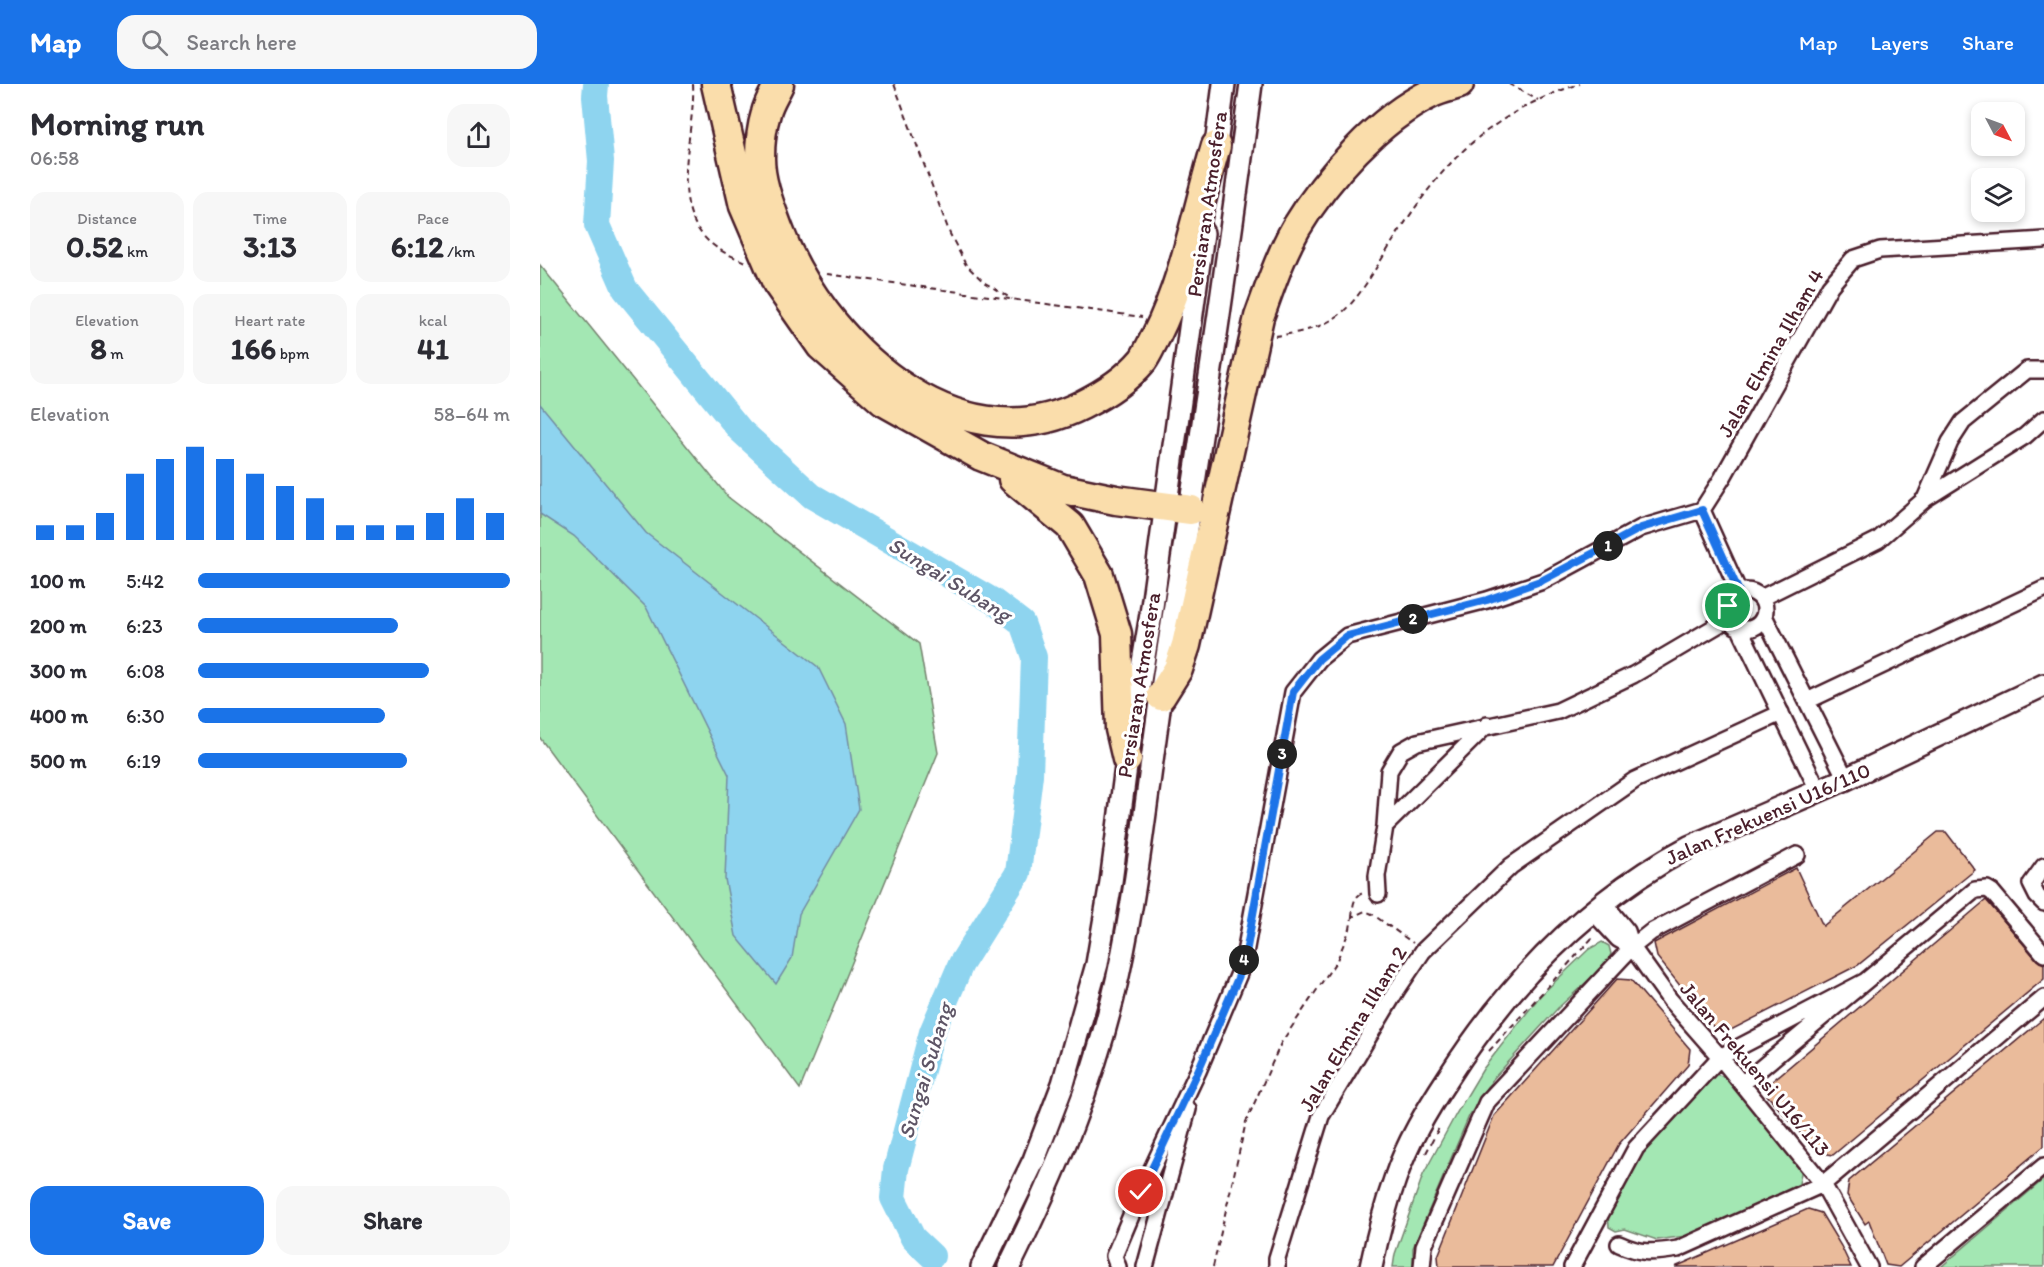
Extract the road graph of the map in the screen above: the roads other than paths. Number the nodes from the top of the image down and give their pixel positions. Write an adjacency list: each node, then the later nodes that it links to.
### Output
1 (716, 84): 10 (highway)
2 (779, 84): 6 (highway)
3 (1459, 84): 20 (highway)
4 (1224, 86): 6 (main road, Persiaran Atmosfera)
5 (1251, 86): 12 (main road, Persiaran Atmosfera)
6 (1215, 146): 12 (main road, Persiaran Atmosfera)
7 (2044, 240): 13 (street, Jalan Elmina Ilham 4)
8 (2044, 370): 11 (street)
9 (2044, 419): 11 (street)
10 (981, 456): 12 (highway); 24 (highway)
11 (1925, 499): 16 (street)
12 (1178, 509): 20 (main road, Persiaran Atmosfera); 24 (main road, Persiaran Atmosfera)
13 (1702, 510): 15 (street); 38 (street)
14 (2044, 590): 21 (street)
15 (1739, 592): 16 (street); 18 (street)
16 (1761, 598): 17 (street)
17 (1764, 616): 18 (street); 21 (street)
18 (1734, 623): 22 (street); 23 (street)
19 (2044, 685): 25 (main road, Jalan Frekuensi U16/110)
20 (1161, 696): 44 (main road, Persiaran Atmosfera)
21 (1807, 701): 25 (street)
22 (1780, 713): 26 (street); 47 (street, Jalan Elmina Ilham 2)
23 (1487, 725): 27 (street); 27 (street)
24 (1127, 759): 43 (main road, Persiaran Atmosfera)
25 (1846, 779): 26 (main road, Jalan Frekuensi U16/110)
26 (1818, 790): 32 (main road, Jalan Frekuensi U16/110)
27 (1385, 826): 30 (street)
28 (1797, 855): 33 (street)
29 (2044, 866): 31 (street)
30 (1378, 894)
31 (2044, 903)
32 (1601, 914): 33 (street); 33 (street, Jalan Frekuensi U16/113); 48 (main road, Jalan Frekuensi U16/110)
33 (1632, 947): 37 (street, Jalan Frekuensi U16/113); 49 (street)
34 (2044, 954): 35 (street)
35 (1864, 982): 37 (street); 39 (street)
36 (2044, 999): 41 (street)
37 (1720, 1057): 39 (street, Jalan Frekuensi U16/113); 50 (street)
38 (1198, 1071): 45 (street); 46 (street)
39 (1742, 1084): 41 (street, Jalan Frekuensi U16/113)
40 (2044, 1166): 52 (street)
41 (1823, 1184): 42 (street); 51 (street, Jalan Frekuensi U16/113)
42 (1618, 1244)
43 (982, 1267)
44 (1010, 1267)
45 (1118, 1267)
46 (1145, 1267)
47 (1276, 1267)
48 (1371, 1267)
49 (1422, 1267)
50 (1572, 1267)
51 (1869, 1267)
52 (1923, 1267)

